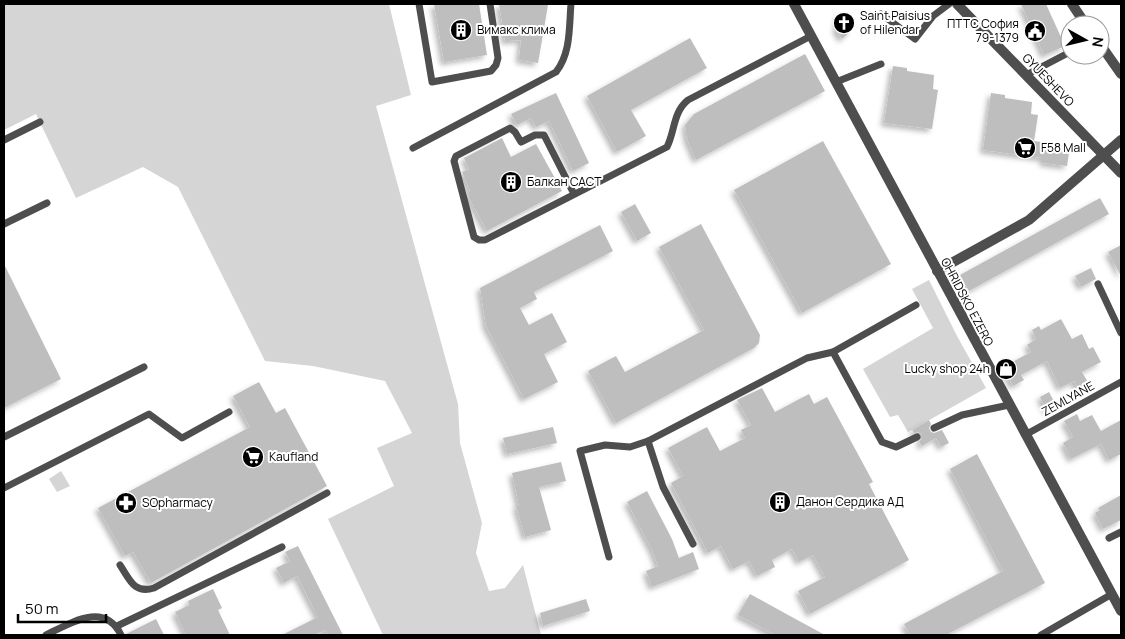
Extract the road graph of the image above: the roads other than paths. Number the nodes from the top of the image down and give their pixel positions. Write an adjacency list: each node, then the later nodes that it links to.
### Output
1 (418, 4): 2 (lane)
2 (490, 4)
3 (571, 4): 21 (lane)
4 (794, 4): 11 (street, OHRIDSKO EZERO)
5 (948, 4): 9 (lane)
6 (972, 4): 8 (street)
7 (1072, 4): 10 (street)
8 (960, 7): 16 (street, GYUESHEVO)
9 (881, 14)
10 (1079, 15)
11 (810, 36): 17 (street, OHRIDSKO EZERO); 24 (lane)
12 (1060, 57): 16 (lane)
13 (1110, 58): 15 (street)
14 (881, 64): 17 (lane)
15 (1121, 74)
16 (1026, 75): 22 (street, GYUESHEVO)
17 (836, 82): 27 (street, OHRIDSKO EZERO)
18 (40, 122): 19 (lane)
19 (4, 140)
20 (1121, 140): 22 (street)
21 (413, 148)
22 (1104, 155): 23 (street, GYUESHEVO); 27 (street)
23 (1121, 173)
24 (574, 194): 24 (lane)
25 (47, 203): 26 (lane)
26 (4, 224)
27 (936, 271): 34 (street, OHRIDSKO EZERO)
28 (1098, 284): 30 (lane)
29 (916, 305): 31 (lane)
30 (1121, 333)
31 (833, 352): 39 (lane); 40 (lane)
32 (144, 367): 38 (lane)
33 (1121, 382): 37 (lane, ZEMLYANE)
34 (1009, 405): 36 (lane); 37 (street, OHRIDSKO EZERO)
35 (229, 412): 41 (lane)
36 (934, 428)
37 (1025, 435): 49 (street, OHRIDSKO EZERO)
38 (4, 437)
39 (917, 438)
40 (648, 441): 45 (lane); 47 (lane)
41 (4, 488)
42 (327, 493): 48 (lane)
43 (1121, 532): 44 (lane)
44 (1109, 538)
45 (693, 544)
46 (282, 547): 51 (lane)
47 (610, 558)
48 (120, 565)
49 (1112, 594): 50 (street, OHRIDSKO EZERO); 54 (lane)
50 (1121, 611)
51 (117, 626): 52 (lane); 53 (lane)
52 (46, 635)
53 (122, 635)
54 (1041, 635)

